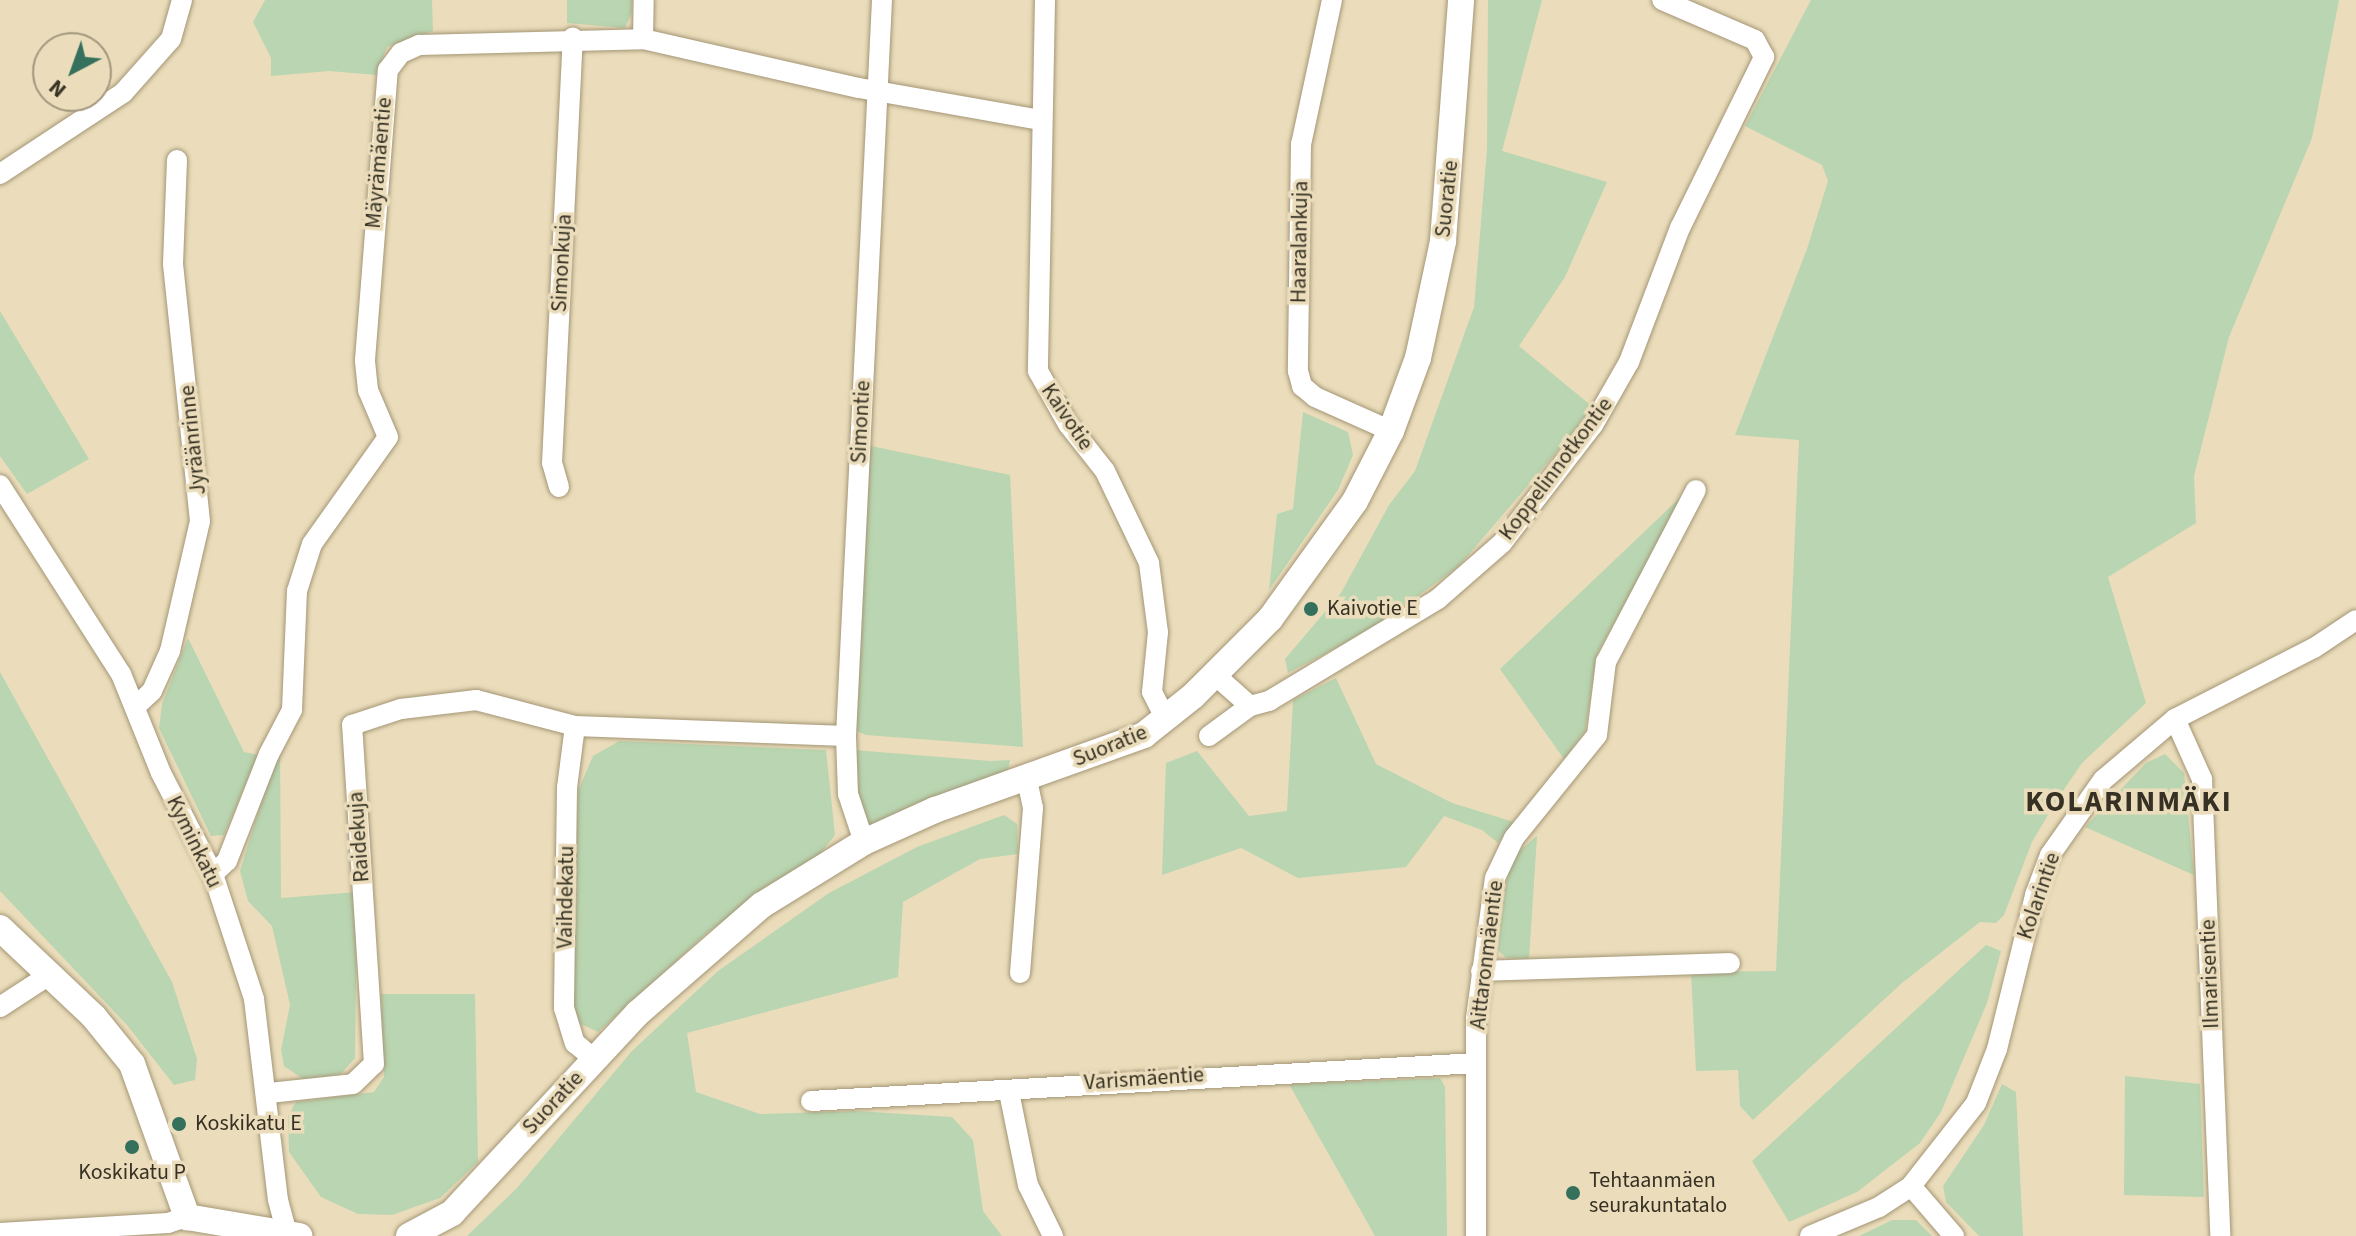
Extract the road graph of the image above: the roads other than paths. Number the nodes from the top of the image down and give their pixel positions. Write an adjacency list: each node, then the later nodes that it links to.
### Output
1 (182, 0): 13 (street)
2 (644, 0): 9 (street)
3 (882, 0): 10 (street, Simontie)
4 (1045, 0): 11 (street, Kaivotie)
5 (1332, 0): 14 (street, Haaralankuja)
6 (1461, 0): 14 (street, Suoratie)
7 (1662, 0): 21 (street, Koppelinnotkontie)
8 (573, 38): 9 (street, Mäyrämäentie); 16 (street, Simonkuja); 29 (street, Mäyrämäentie)
9 (643, 39): 10 (street, Mäyrämäentie)
10 (879, 91): 11 (street, Mäyrämäentie); 25 (street, Simontie)
11 (1041, 120): 23 (street, Kaivotie)
12 (177, 160): 20 (street, Jyräänrinne)
13 (0, 174)
14 (1391, 431): 19 (street, Suoratie)
15 (0, 485): 20 (street, Kyminkatu)
16 (559, 487)
17 (1696, 490): 32 (street, Aittaronmäentie)
18 (2356, 620): 22 (street, Kolarintie)
19 (1214, 674): 21 (street); 23 (street, Suoratie)
20 (136, 706): 29 (street, Kyminkatu)
21 (1250, 706): 26 (street)
22 (2175, 719): 41 (street, Kolarintie); 51 (street, Ilmarisentie)
23 (1166, 720): 27 (street, Suoratie)
24 (575, 726): 25 (street); 36 (street, Vaihdekatu); 39 (street, Raidekuja)
25 (846, 736): 28 (street, Simontie)
26 (1209, 736)
27 (1026, 776): 28 (street, Suoratie); 33 (street)
28 (864, 842): 36 (street, Suoratie)
29 (213, 874): 39 (street, Kyminkatu)
30 (0, 928): 34 (street)
31 (1730, 963): 32 (street)
32 (1481, 971): 37 (street, Aittaronmäentie)
33 (1020, 973)
34 (49, 975): 35 (street); 42 (street)
35 (0, 1007)
36 (594, 1059): 46 (street, Suoratie)
37 (1476, 1063): 38 (street, Varismäentie); 48 (street, Aittaronmäentie)
38 (1009, 1092): 40 (street, Varismäentie); 47 (street)
39 (269, 1093): 45 (street, Kyminkatu)
40 (811, 1101)
41 (1911, 1186): 49 (street, Kolarintie); 50 (street)
42 (183, 1226): 44 (street); 45 (street)
43 (0, 1233): 44 (street)
44 (74, 1233)
45 (291, 1235)
46 (409, 1236)
47 (1053, 1236)
48 (1476, 1236)
49 (1810, 1236)
50 (1954, 1236)
51 (2220, 1236)

